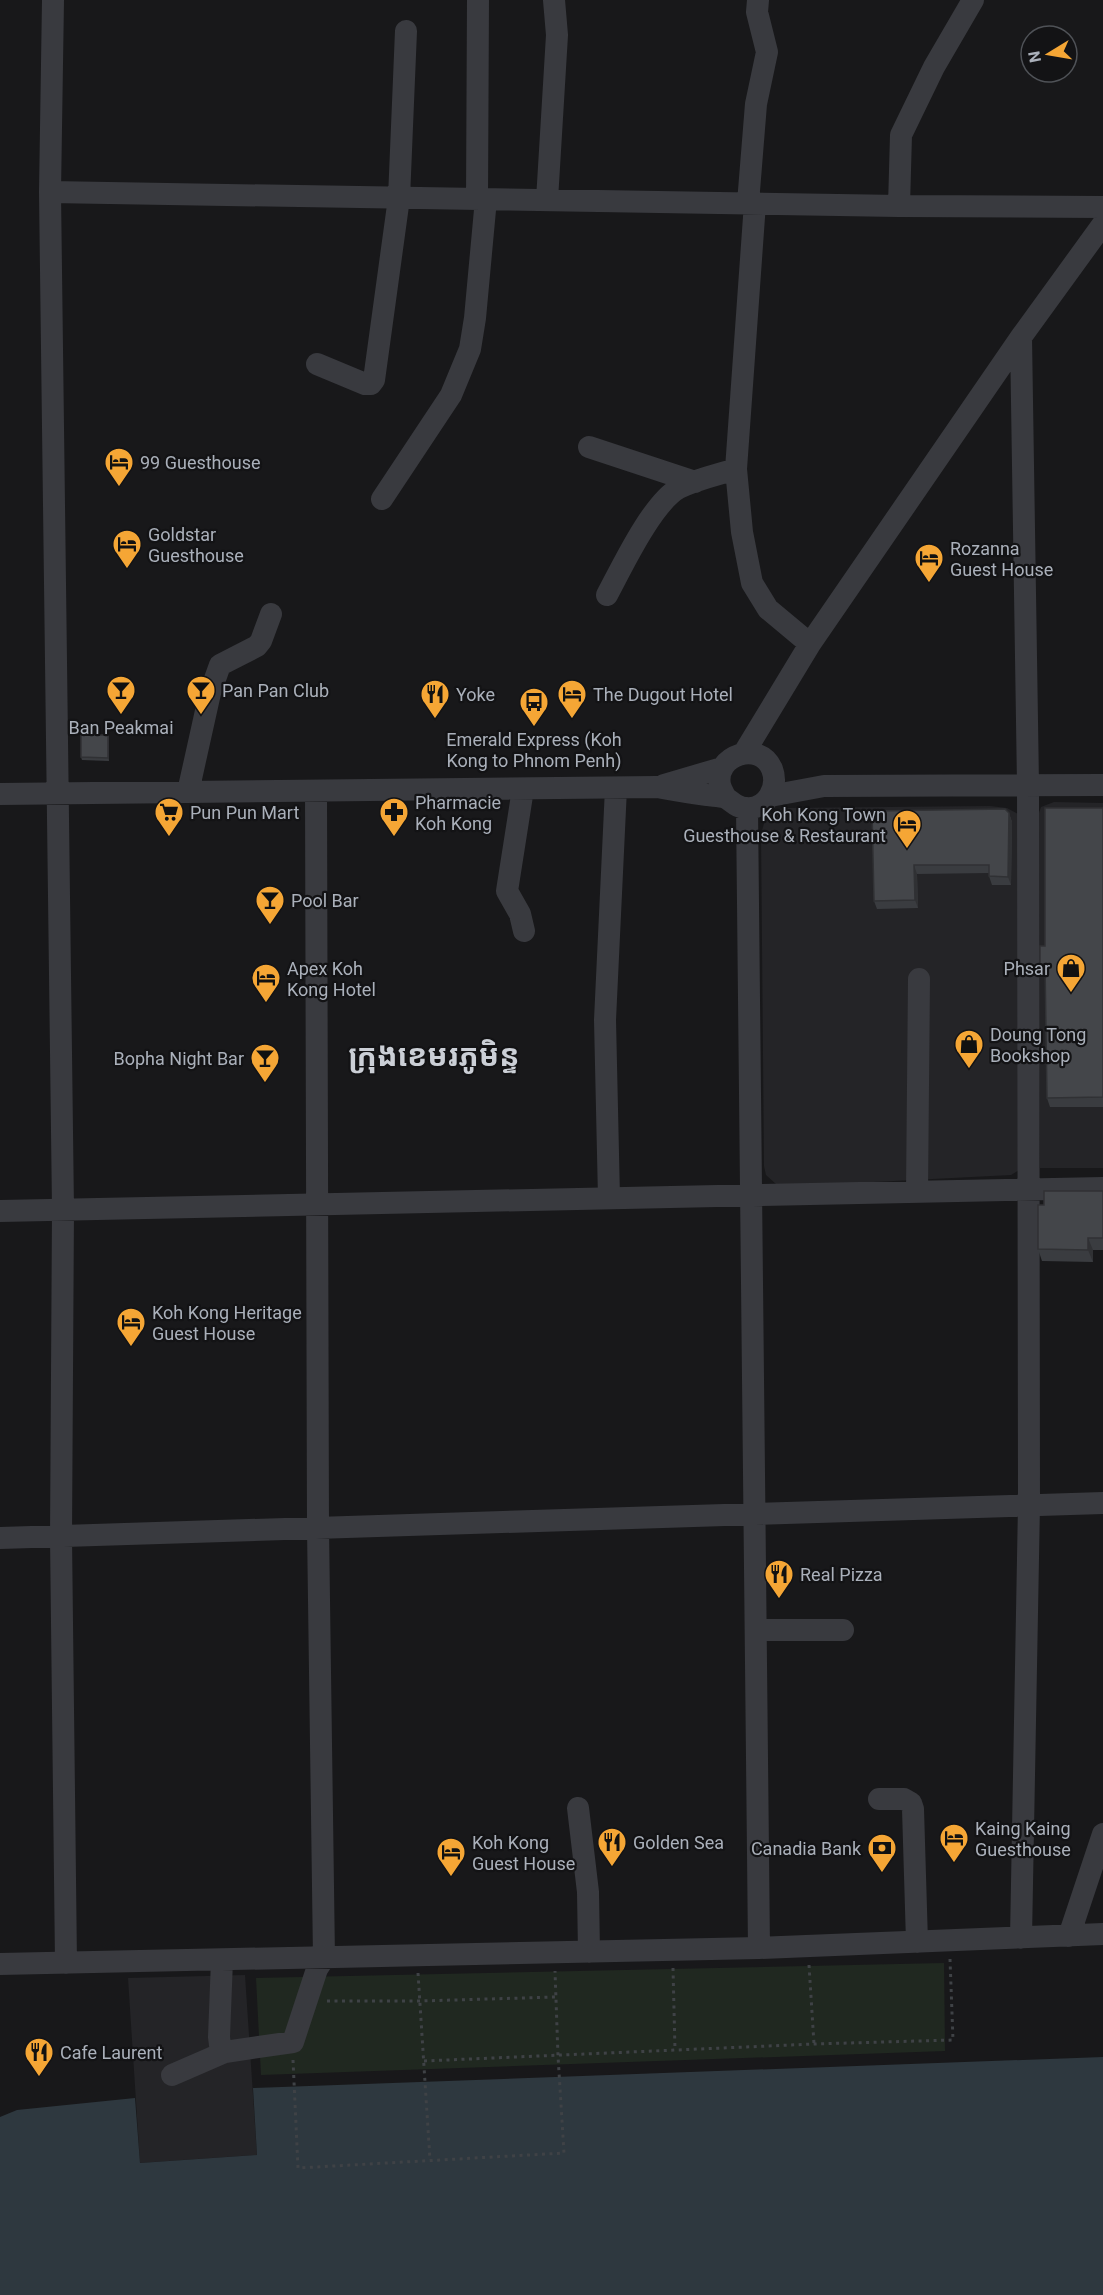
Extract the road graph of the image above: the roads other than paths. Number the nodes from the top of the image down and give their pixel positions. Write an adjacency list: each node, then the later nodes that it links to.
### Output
1 (53, 0): 7 (street)
2 (69, 0): 7 (street)
3 (478, 0): 11 (street)
4 (554, 0): 12 (street)
5 (758, 0): 13 (street)
6 (973, 0): 14 (street)
7 (53, 23): 9 (street)
8 (406, 31): 10 (street)
9 (50, 192): 10 (street); 37 (street)
10 (399, 198): 11 (street); 18 (street)
11 (482, 199): 12 (street); 22 (street)
12 (547, 200): 13 (street)
13 (752, 203): 14 (street); 20 (street)
14 (899, 206): 15 (street)
15 (1103, 207)
16 (1103, 224): 17 (street)
17 (1021, 337): 25 (street); 28 (street)
18 (317, 364)
19 (589, 447): 21 (street)
20 (736, 469): 21 (street); 25 (street)
21 (695, 482): 23 (street)
22 (382, 500)
23 (607, 595)
24 (271, 614): 35 (street)
25 (810, 644): 26 (street)
26 (760, 761): 27 (street); 30 (street); 38 (street)
27 (722, 768): 31 (street); 39 (street)
28 (1028, 785): 29 (street); 30 (street); 44 (street)
29 (1103, 785)
30 (824, 786): 38 (street)
31 (657, 787): 32 (street); 39 (street)
32 (616, 788): 33 (street); 47 (street)
33 (524, 789): 34 (street); 41 (street)
34 (316, 791): 35 (street); 48 (street)
35 (188, 792): 37 (street)
36 (0, 794): 37 (street)
37 (58, 794): 49 (street)
38 (770, 796): 40 (street)
39 (726, 798): 40 (street)
40 (747, 808): 46 (street)
41 (524, 931)
42 (919, 979): 45 (street)
43 (1103, 1188): 44 (street)
44 (1027, 1189): 45 (street); 52 (street)
45 (917, 1192): 46 (street)
46 (752, 1195): 47 (street); 53 (street)
47 (609, 1198): 48 (street)
48 (317, 1204): 49 (street); 54 (street)
49 (63, 1209): 50 (street); 55 (street)
50 (0, 1211)
51 (1103, 1503): 52 (street)
52 (1029, 1504): 53 (street); 64 (street)
53 (755, 1515): 54 (street); 57 (street)
54 (318, 1528): 55 (street); 68 (street)
55 (61, 1536): 56 (street); 70 (street)
56 (0, 1538)
57 (756, 1630): 58 (street); 66 (street)
58 (843, 1630)
59 (879, 1800): 65 (street)
60 (578, 1808): 67 (street)
61 (1103, 1834): 63 (street)
62 (1103, 1934): 63 (street)
63 (1069, 1936): 64 (street)
64 (1021, 1938): 65 (street)
65 (917, 1942): 66 (street)
66 (759, 1948): 67 (street)
67 (589, 1952): 68 (street)
68 (324, 1958): 69 (street); 72 (street)
69 (222, 1960): 70 (street); 72 (street)
70 (66, 1963): 71 (street)
71 (0, 1964)
72 (225, 2052): 73 (street)
73 (172, 2075)

